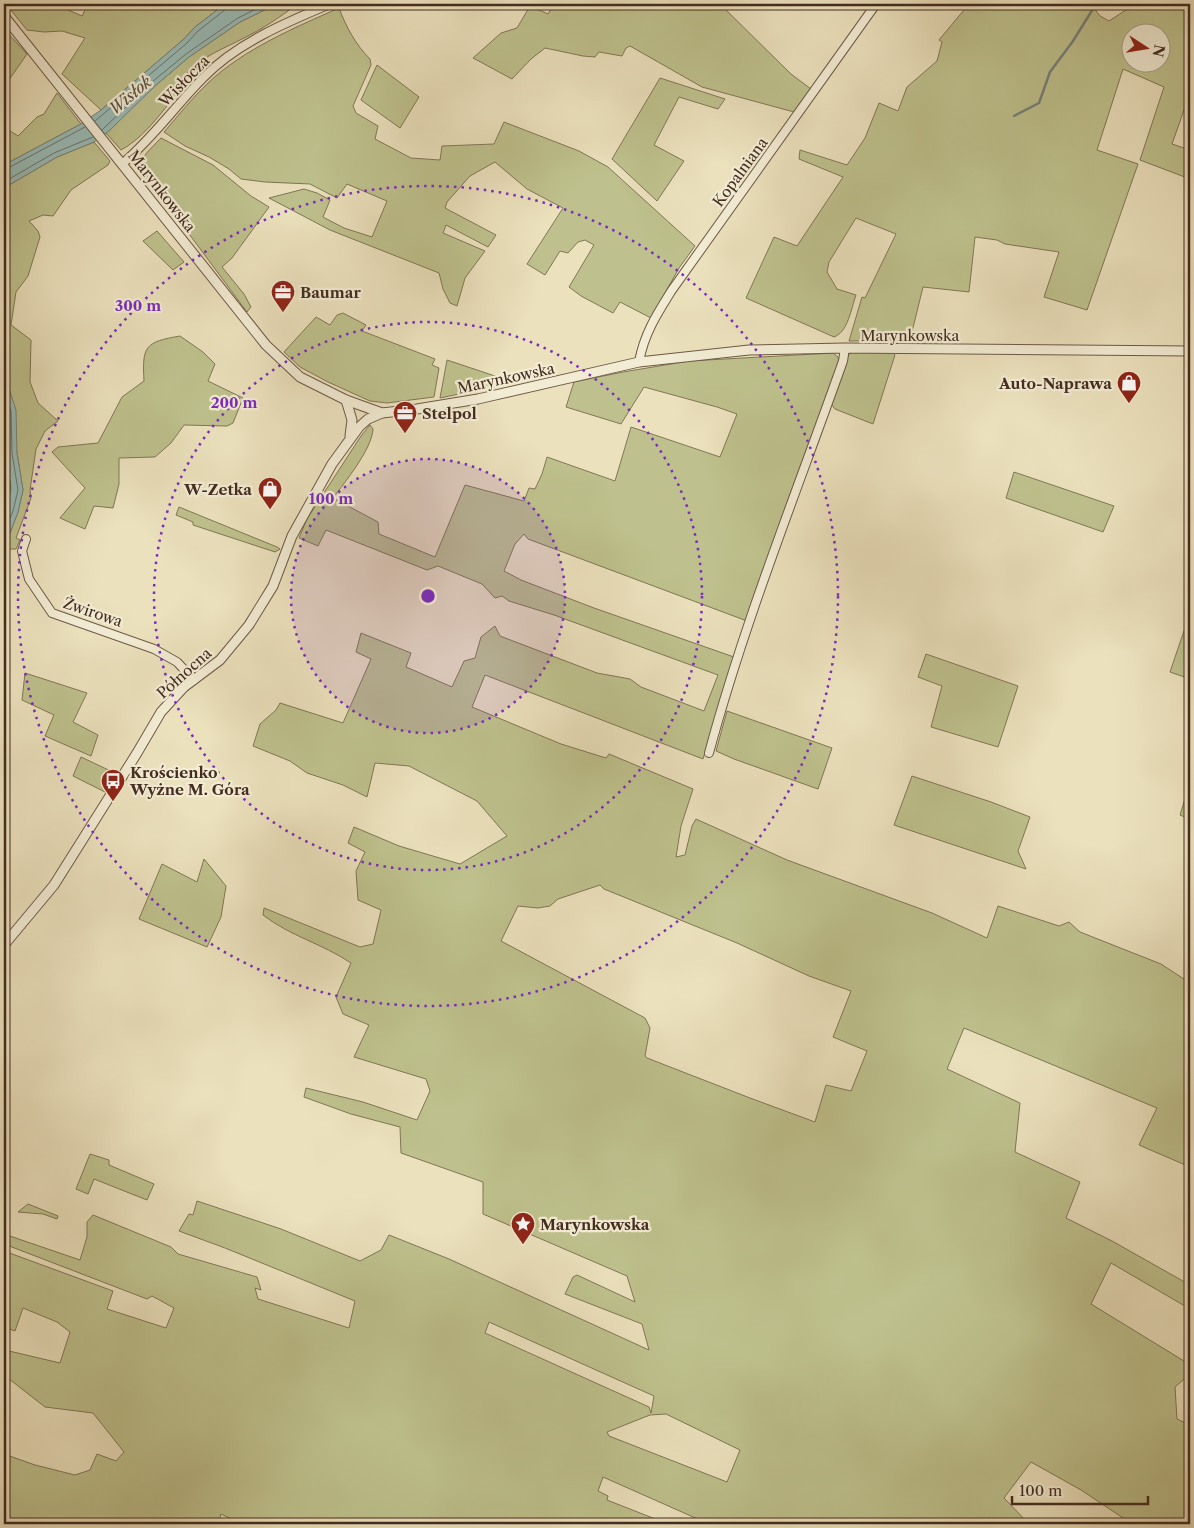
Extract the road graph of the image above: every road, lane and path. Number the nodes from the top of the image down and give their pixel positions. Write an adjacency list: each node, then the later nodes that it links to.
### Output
1 (330, 4): 4 (street, Wisłocza)
2 (876, 4): 7 (street, Kopalniana)
3 (4, 16): 4 (street, Marynkowska)
4 (122, 164): 8 (street, Marynkowska)
5 (845, 348): 6 (street, Marynkowska); 7 (street, Marynkowska); 13 (street)
6 (1190, 351)
7 (639, 362): 9 (street, Marynkowska)
8 (346, 400): 9 (street, Marynkowska); 10 (street)
9 (382, 412): 10 (street, Północna)
10 (350, 437): 12 (street, Północna)
11 (26, 538): 12 (street, Żwirowa)
12 (194, 680): 14 (street, Północna)
13 (709, 753)
14 (4, 945)

